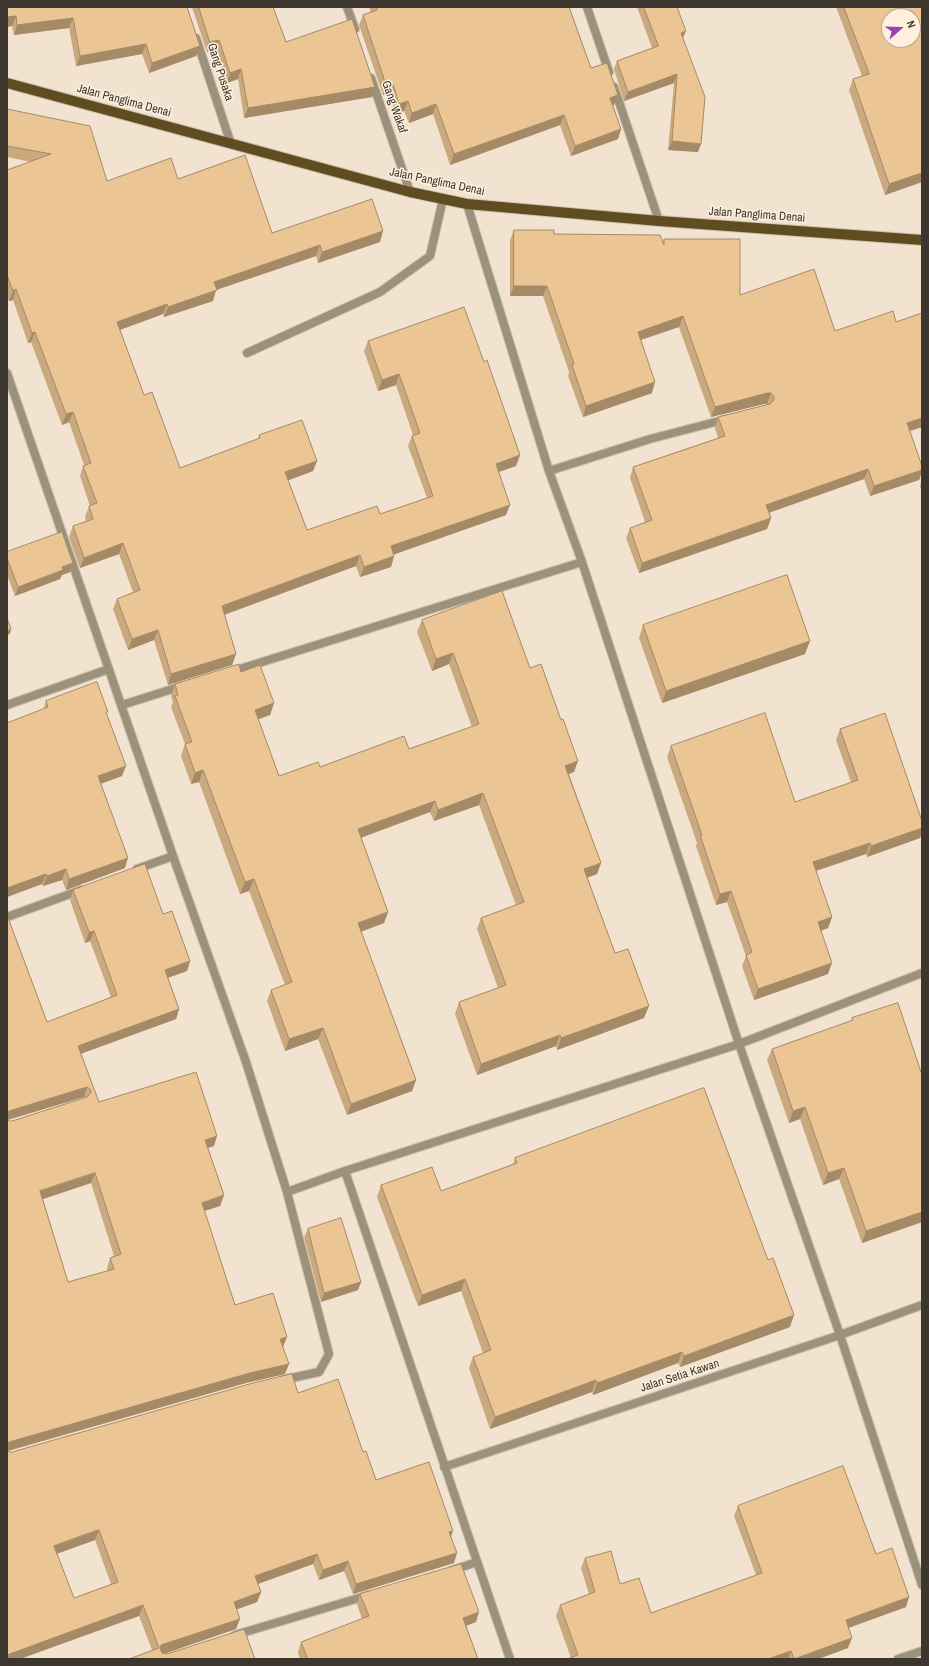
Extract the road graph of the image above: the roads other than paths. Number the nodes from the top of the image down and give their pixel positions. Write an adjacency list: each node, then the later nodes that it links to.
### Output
1 (348, 7): 4 (street)
2 (587, 7): 11 (street)
3 (194, 30): 7 (street, Gang Pusaka)
4 (358, 37)
5 (367, 66): 8 (street, Gang Wakaf)
6 (7, 83): 7 (main road, Jalan Panglima Denai)
7 (231, 144): 8 (main road, Jalan Panglima Denai)
8 (410, 192): 9 (main road, Jalan Panglima Denai)
9 (443, 199): 10 (main road, Jalan Panglima Denai); 13 (street)
10 (467, 204): 11 (main road, Jalan Panglima Denai); 16 (street)
11 (659, 221): 12 (main road, Jalan Panglima Denai)
12 (922, 240)
13 (247, 353)
14 (7, 373): 18 (street)
15 (734, 417): 16 (street)
16 (550, 471): 17 (street)
17 (582, 562): 19 (street); 28 (street)
18 (110, 669): 21 (street); 22 (street)
19 (220, 674)
20 (190, 684): 22 (street)
21 (7, 705)
22 (122, 705): 23 (street)
23 (173, 856): 24 (street); 30 (street)
24 (130, 872)
25 (86, 888): 26 (street)
26 (7, 917)
27 (922, 973): 28 (street)
28 (739, 1044): 29 (street); 32 (street)
29 (344, 1171): 30 (street); 34 (street)
30 (287, 1192): 33 (street)
31 (922, 1305): 32 (street, Jalan Setia Kawan)
32 (840, 1335): 34 (street, Jalan Setia Kawan); 37 (street)
33 (271, 1383)
34 (444, 1467): 35 (street)
35 (477, 1562): 36 (street); 41 (street)
36 (447, 1571)
37 (922, 1586)
38 (379, 1592): 39 (street)
39 (228, 1637)
40 (922, 1651): 42 (street)
41 (510, 1659)
42 (898, 1659)

